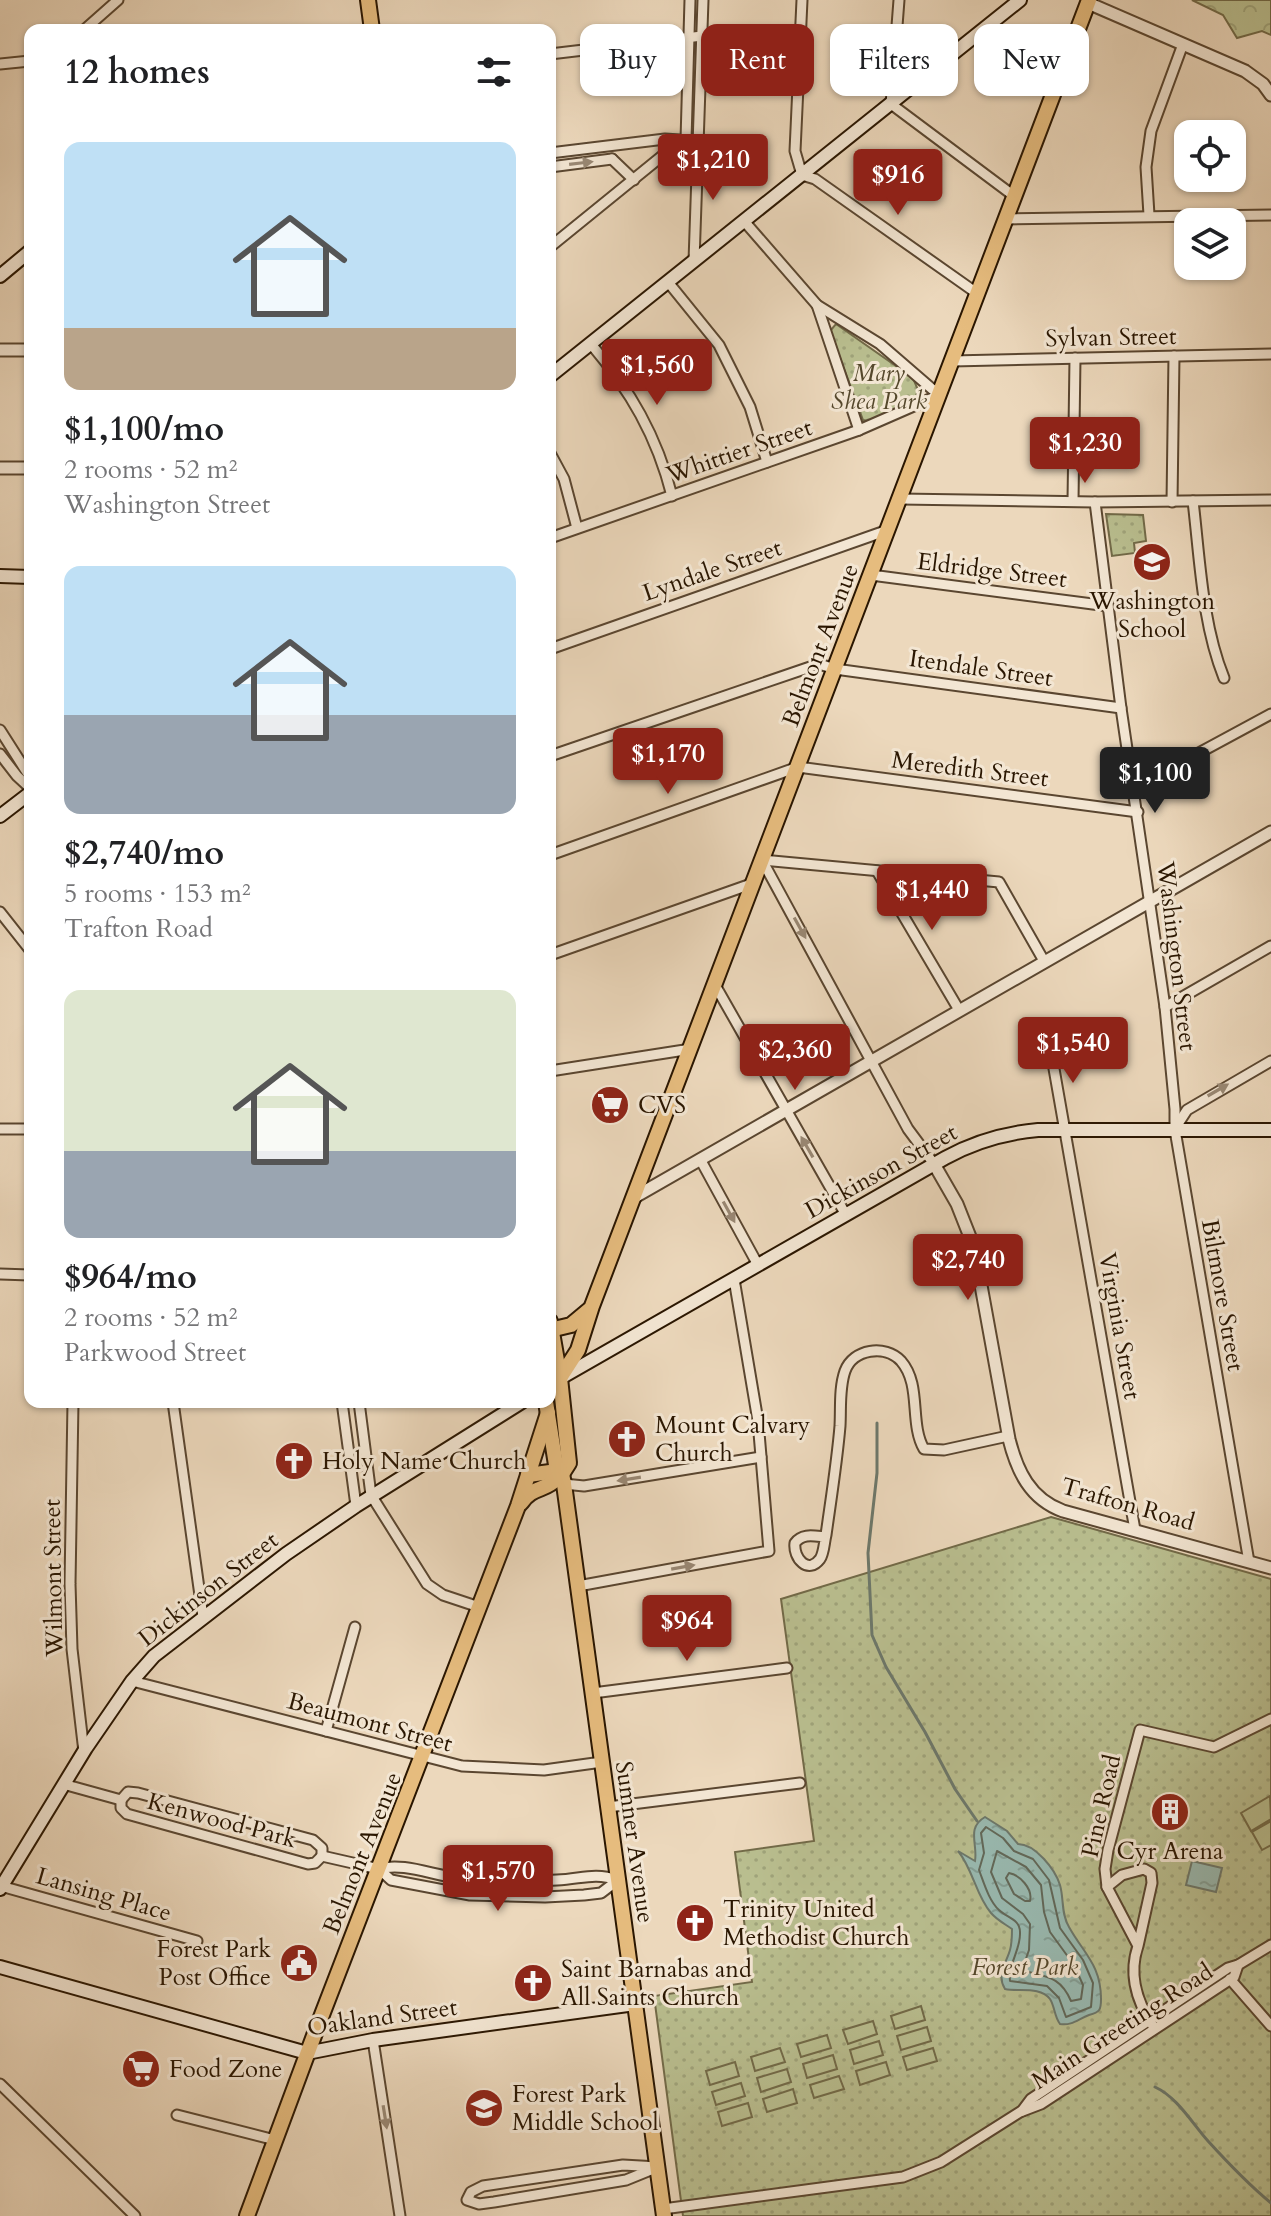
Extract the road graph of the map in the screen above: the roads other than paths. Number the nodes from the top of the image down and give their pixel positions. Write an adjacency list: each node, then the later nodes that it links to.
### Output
1 (118, 0): 9 (street)
2 (368, 0): 10 (main road)
3 (690, 0): 13 (street)
4 (703, 0): 11 (street)
5 (802, 0): 27 (street)
6 (899, 0): 20 (street)
7 (1020, 0): 20 (main road)
8 (1088, 2): 14 (street); 29 (main road, Belmont Avenue)
9 (91, 24)
10 (371, 24)
11 (702, 24)
12 (701, 36): 13 (street)
13 (689, 37): 15 (street); 21 (street)
14 (1183, 44): 19 (street); 30 (street)
15 (556, 53)
16 (24, 62): 17 (street)
17 (0, 64)
18 (701, 71): 22 (street)
19 (1271, 95)
20 (891, 104): 27 (main road); 29 (street)
21 (686, 140): 22 (street); 23 (street)
22 (699, 141): 28 (street); 36 (street)
23 (611, 145): 24 (street); 25 (street)
24 (556, 152)
25 (612, 159): 26 (street, one-way to 25); 28 (street)
26 (556, 166)
27 (802, 175): 33 (main road); 39 (street)
28 (634, 180): 34 (street)
29 (1014, 196): 32 (main road, Belmont Avenue)
30 (1149, 215): 31 (street); 32 (street)
31 (1271, 215)
32 (1006, 219): 39 (main road, Belmont Avenue)
33 (744, 221): 36 (main road); 40 (street)
34 (556, 242)
35 (24, 256): 37 (main road)
36 (694, 261): 38 (main road)
37 (0, 276)
38 (668, 282): 41 (main road); 51 (street)
39 (978, 294): 47 (main road, Belmont Avenue)
40 (817, 305): 49 (street); 50 (street)
41 (591, 344): 48 (main road); 55 (street)
42 (0, 350): 43 (street)
43 (24, 350)
44 (1271, 354): 45 (street, Sylvan Street)
45 (1174, 356): 46 (street, Sylvan Street); 61 (street)
46 (1075, 358): 47 (street, Sylvan Street); 58 (street)
47 (952, 361): 49 (main road, Belmont Avenue)
48 (556, 371)
49 (939, 395): 50 (street, Whittier Street); 56 (main road, Belmont Avenue)
50 (859, 430): 51 (street, Whittier Street)
51 (767, 462): 55 (street, Whittier Street)
52 (556, 464): 62 (street)
53 (0, 468): 54 (street)
54 (24, 468)
55 (672, 496): 62 (street, Whittier Street)
56 (900, 499): 58 (street); 63 (main road, Belmont Avenue)
57 (1271, 500): 59 (street)
58 (1073, 501): 60 (street)
59 (1193, 501): 61 (street); 71 (street)
60 (1095, 502): 61 (street); 68 (street, Washington Street)
61 (1172, 502)
62 (577, 528): 64 (street, Whittier Street)
63 (888, 530): 65 (main road, Belmont Avenue); 69 (street, Lyndale Street)
64 (556, 536)
65 (871, 575): 68 (street, Eldridge Street); 70 (main road, Belmont Avenue)
66 (0, 576): 67 (main road)
67 (24, 577)
68 (1108, 606): 72 (street, Washington Street)
69 (556, 647)
70 (835, 669): 72 (street, Itendale Street); 76 (street, Itendale Street); 77 (main road, Belmont Avenue)
71 (1224, 678)
72 (1121, 708): 80 (street, Washington Street)
73 (1271, 714): 80 (street)
74 (0, 730): 78 (street)
75 (0, 754): 79 (street)
76 (556, 754)
77 (798, 767): 82 (street, Meredith Street); 85 (street); 86 (main road, Belmont Avenue)
78 (24, 768)
79 (24, 784)
80 (1134, 788): 82 (street, Washington Street)
81 (24, 795): 83 (main road)
82 (1138, 812): 89 (street, Washington Street)
83 (0, 816)
84 (1271, 832): 89 (street)
85 (556, 853)
86 (762, 860): 87 (street); 88 (main road, Belmont Avenue); 100 (street, one-way to 100)
87 (877, 871): 94 (street); 97 (street)
88 (754, 883): 93 (street); 95 (main road, Belmont Avenue)
89 (1151, 900): 94 (street); 96 (street, Washington Street)
90 (0, 912): 91 (street)
91 (24, 942)
92 (1271, 946): 96 (street)
93 (556, 953)
94 (1044, 961): 97 (street)
95 (715, 985): 99 (main road, Belmont Avenue); 103 (street)
96 (1165, 1007): 107 (street, Washington Street)
97 (959, 1010): 100 (street)
98 (1050, 1046): 106 (street, Virginia Street)
99 (691, 1049): 102 (street); 111 (main road, Belmont Avenue)
100 (872, 1061): 103 (street); 110 (street)
101 (1271, 1061): 107 (street, one-way to 101)
102 (556, 1070)
103 (786, 1109): 109 (street); 112 (street, one-way to 103)
104 (0, 1129): 105 (street)
105 (24, 1129)
106 (1063, 1130): 107 (main road, Dickinson Street); 110 (main road, Dickinson Street); 135 (street, Virginia Street)
107 (1175, 1130): 108 (main road, Dickinson Street); 137 (street, Biltmore Street)
108 (1271, 1130)
109 (700, 1159): 111 (street); 113 (street, one-way to 113)
110 (934, 1164): 112 (main road, Dickinson Street); 128 (street, Trafton Road)
111 (633, 1198): 117 (main road, Belmont Avenue)
112 (846, 1215): 113 (main road, Dickinson Street)
113 (758, 1265): 116 (main road, Dickinson Street)
114 (0, 1274): 115 (street)
115 (24, 1275)
116 (734, 1279): 120 (main road, Dickinson Street); 129 (street)
117 (592, 1306): 118 (main road); 119 (main road, Belmont Avenue)
118 (556, 1326)
119 (556, 1380)
120 (556, 1380)
121 (556, 1387): 131 (main road, Sumner Avenue)
122 (73, 1408): 148 (street, Wilmont Street)
123 (174, 1408): 141 (street)
124 (343, 1408): 133 (street)
125 (360, 1408): 132 (street)
126 (512, 1408): 132 (main road, Dickinson Street)
127 (547, 1408): 130 (main road, Belmont Avenue); 131 (main road, Sumner Avenue)
128 (1008, 1436): 135 (street, Trafton Road); 136 (street)
129 (761, 1457): 131 (street, one-way to 131); 139 (street, one-way to 129)
130 (528, 1475): 131 (main road); 134 (main road, Belmont Avenue)
131 (561, 1479): 134 (main road); 139 (main road, Sumner Avenue)
132 (371, 1495): 133 (main road, Dickinson Street); 140 (street)
133 (356, 1506): 141 (main road, Dickinson Street)
134 (518, 1506): 140 (main road, Belmont Avenue)
135 (1135, 1530): 137 (street, Trafton Road)
136 (825, 1537)
137 (1249, 1562): 138 (street, Trafton Road)
138 (1271, 1568)
139 (578, 1586): 145 (main road, Sumner Avenue)
140 (479, 1607): 149 (main road, Belmont Avenue)
141 (203, 1617): 144 (main road, Dickinson Street)
142 (355, 1627): 147 (street)
143 (787, 1668): 145 (street)
144 (132, 1681): 147 (street, Beaumont Street); 148 (main road, Dickinson Street)
145 (593, 1693): 150 (main road, Sumner Avenue)
146 (1271, 1719): 159 (street, Pine Road)
147 (326, 1731): 149 (street, Beaumont Street)
148 (84, 1752): 152 (main road, Dickinson Street)
149 (423, 1757): 150 (street, Beaumont Street); 156 (main road, Belmont Avenue)
150 (602, 1762): 154 (main road, Sumner Avenue)
151 (800, 1783): 154 (street)
152 (63, 1784): 153 (street, Kenwood Park); 160 (main road, Dickinson Street)
153 (121, 1800): 155 (street, Kenwood Park); 155 (street, Kenwood Park)
154 (608, 1807): 157 (main road, Sumner Avenue)
155 (322, 1856): 156 (street, Kenwood Park)
156 (379, 1869): 158 (street); 161 (street); 172 (main road, Belmont Avenue)
157 (618, 1880): 158 (street); 161 (street); 168 (main road, Sumner Avenue)
158 (494, 1881): 161 (street)
159 (1107, 1887): 164 (street, Pine Road); 164 (street, Pine Road)
160 (1, 1888): 162 (street, Lansing Place)
161 (493, 1896)
162 (197, 1941)
163 (1271, 1945): 165 (street, Main Greeting Road)
164 (1138, 1946): 169 (street, Pine Road)
165 (1238, 1965): 167 (street, Main Greeting Road); 169 (street, Main Greeting Road)
166 (0, 1967): 172 (main road, Oakland Street)
167 (1230, 1979): 169 (street, Main Greeting Road); 170 (street)
168 (635, 2004): 171 (main road, Oakland Street); 176 (main road, Sumner Avenue)
169 (1152, 2025): 177 (street, Main Greeting Road)
170 (1271, 2026)
171 (373, 2040): 172 (main road, Oakland Street); 180 (street, one-way to 180)
172 (307, 2053): 175 (main road, Belmont Avenue)
173 (0, 2084): 178 (street)
174 (177, 2115): 175 (street)
175 (275, 2140): 179 (main road, Belmont Avenue)
176 (658, 2167): 176 (street); 177 (main road, Sumner Avenue)
177 (663, 2213)
178 (135, 2216)
179 (247, 2216)
180 (400, 2216)

